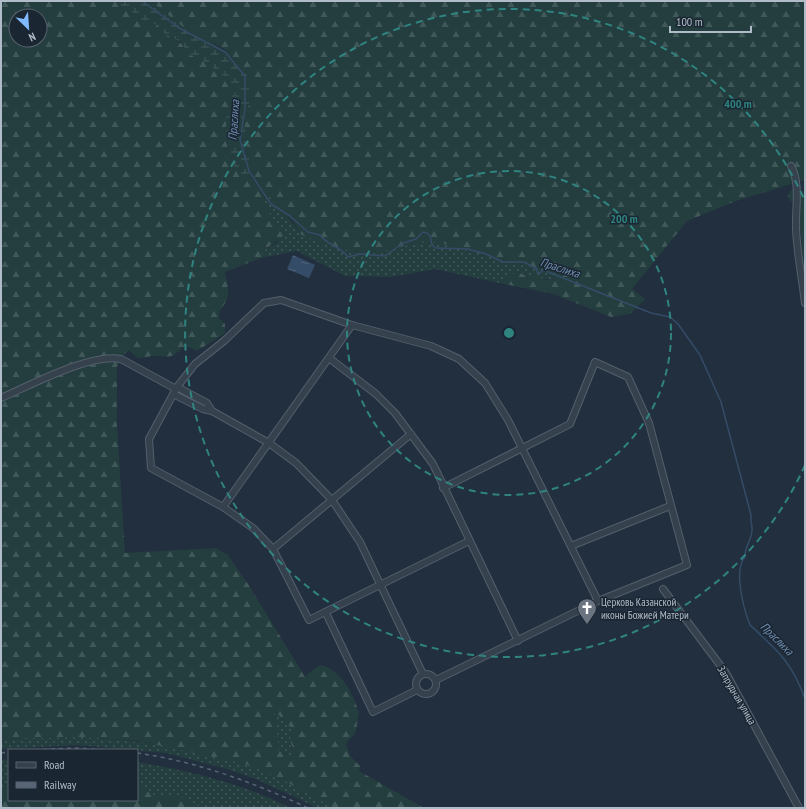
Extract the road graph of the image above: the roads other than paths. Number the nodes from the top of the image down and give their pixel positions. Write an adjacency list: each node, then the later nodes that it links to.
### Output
1 (791, 166): 2 (street)
2 (805, 303)
3 (352, 325): 4 (street); 5 (street); 9 (street)
4 (329, 358): 7 (street); 8 (street)
5 (175, 390): 6 (street); 8 (street); 13 (street)
6 (1, 398)
7 (411, 434): 10 (street); 11 (street)
8 (269, 443): 11 (street); 13 (street)
9 (522, 449): 10 (street); 12 (street); 15 (street)
10 (443, 488): 14 (street)
11 (332, 500): 16 (street); 17 (street)
12 (670, 506): 15 (street); 19 (street)
13 (224, 507): 16 (street)
14 (469, 541): 17 (street); 21 (street)
15 (571, 546): 19 (street)
16 (273, 549): 20 (street)
17 (380, 586): 20 (street); 22 (street)
18 (663, 589): 25 (street, Запрудная улица)
19 (598, 601): 21 (street)
20 (326, 613): 24 (street)
21 (518, 641): 23 (street)
22 (423, 674): 23 (street); 24 (street)
23 (436, 680): 24 (street)
24 (417, 690)
25 (799, 808)

